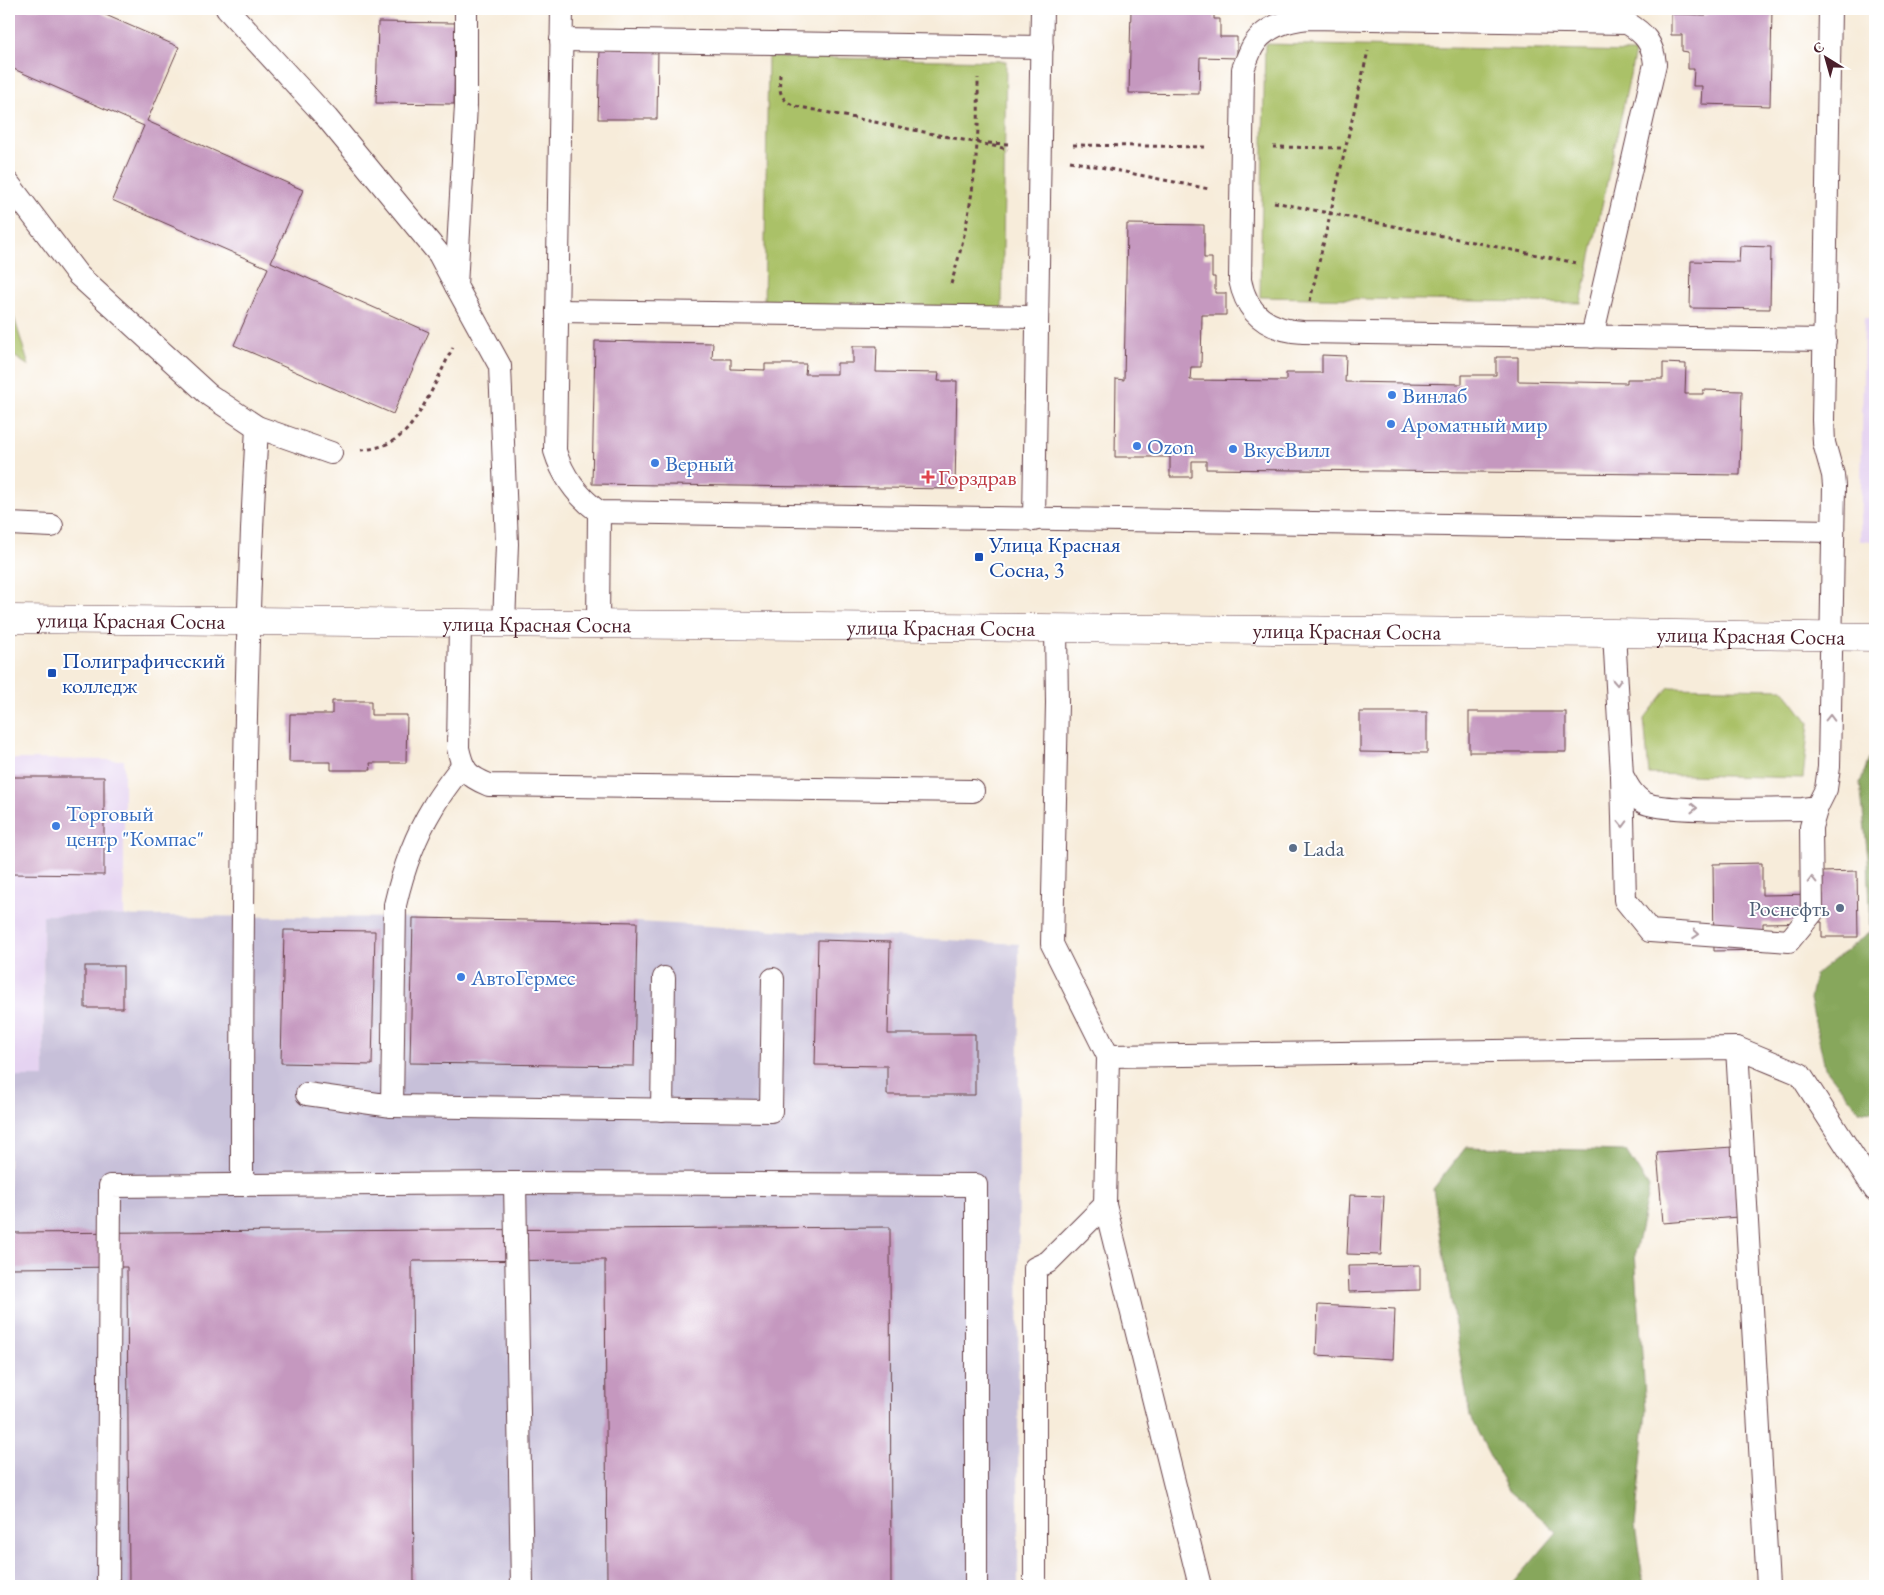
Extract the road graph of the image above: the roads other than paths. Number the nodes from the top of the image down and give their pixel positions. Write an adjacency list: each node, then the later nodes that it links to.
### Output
1 (227, 9): 9 (lane)
2 (466, 9): 9 (lane)
3 (562, 9): 6 (lane)
4 (1042, 9): 7 (lane)
5 (1830, 9): 13 (lane)
6 (561, 40): 7 (lane); 10 (lane)
7 (1042, 47): 11 (lane)
8 (9, 184): 14 (lane)
9 (456, 286): 24 (lane)
10 (557, 311): 11 (lane); 16 (lane)
11 (1037, 317): 17 (lane)
12 (1592, 337): 12 (lane); 13 (lane)
13 (1825, 340): 20 (lane)
14 (257, 427): 15 (lane); 22 (lane)
15 (330, 453)
16 (599, 512): 17 (lane); 25 (lane)
17 (1034, 520): 20 (lane)
18 (9, 524): 19 (lane)
19 (52, 526)
20 (1833, 531): 28 (lane)
21 (9, 619): 22 (street, улица Красная Сосна)
22 (249, 622): 23 (street, улица Красная Сосна); 42 (lane)
23 (460, 623): 24 (street, улица Красная Сосна); 30 (lane)
24 (504, 624): 25 (street, улица Красная Сосна)
25 (598, 625): 26 (street, улица Красная Сосна)
26 (1056, 628): 27 (street, улица Красная Сосна); 37 (lane)
27 (1614, 633): 28 (street, улица Красная Сосна); 31 (lane, one-way to 31)
28 (1831, 637): 29 (street, улица Красная Сосна); 33 (lane, one-way to 28)
29 (1875, 638)
30 (462, 766): 32 (lane); 39 (lane)
31 (1622, 775): 33 (lane, one-way to 33); 33 (lane, one-way to 33)
32 (973, 791)
33 (1817, 807)
34 (664, 978): 40 (lane)
35 (773, 980): 40 (lane)
36 (1737, 1048): 37 (lane); 43 (lane); 50 (lane)
37 (1108, 1056): 44 (lane)
38 (307, 1094): 39 (lane)
39 (392, 1106): 40 (lane)
40 (662, 1110)
41 (516, 1183): 42 (lane); 46 (lane); 47 (lane)
42 (242, 1185): 45 (lane)
43 (1875, 1190)
44 (1105, 1205): 48 (lane); 49 (lane)
45 (108, 1586)
46 (522, 1586)
47 (976, 1586)
48 (1035, 1586)
49 (1200, 1586)
50 (1768, 1586)

